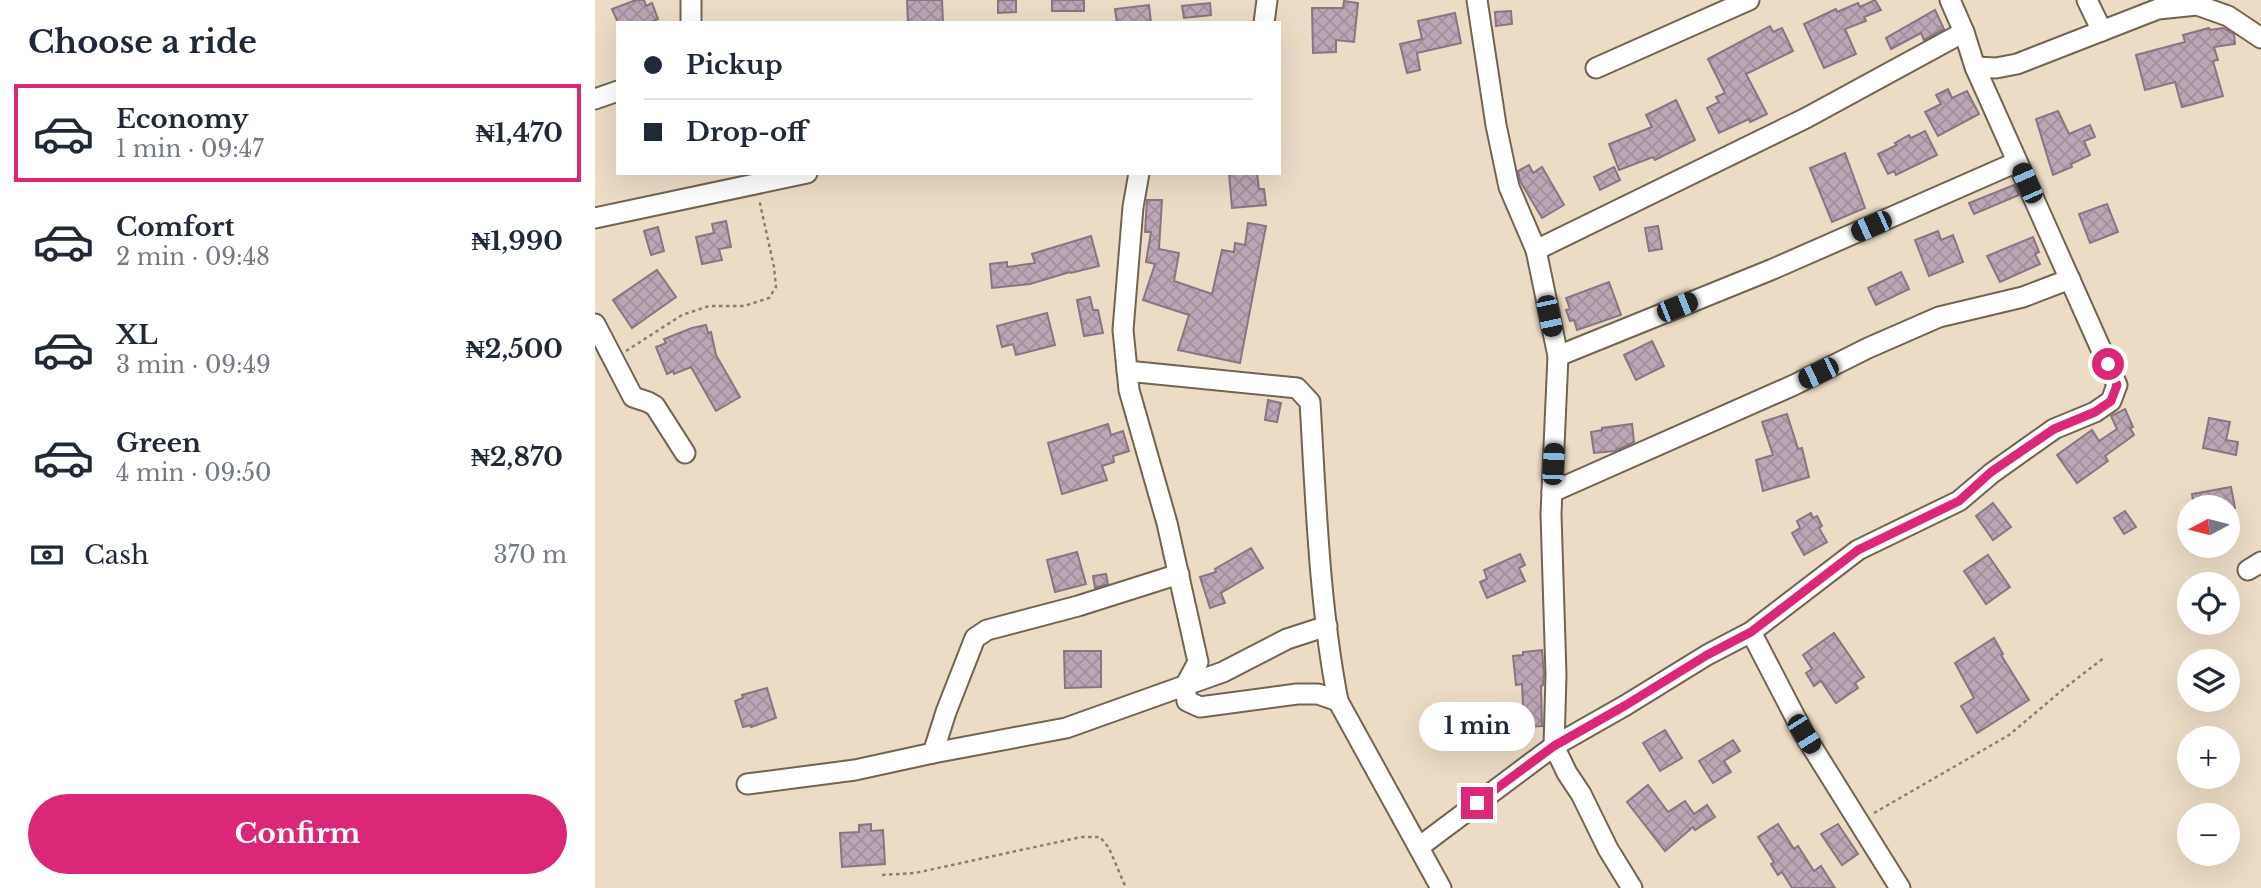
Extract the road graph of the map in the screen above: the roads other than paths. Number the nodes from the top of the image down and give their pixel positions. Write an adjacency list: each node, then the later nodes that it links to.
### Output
1 (691, 0): 7 (street)
2 (1268, 0): 8 (street)
3 (1477, 0): 21 (street)
4 (1749, 0): 13 (street)
5 (1950, 0): 10 (street)
6 (2087, 0): 9 (street)
7 (691, 21)
8 (1264, 21)
9 (2102, 30): 11 (street); 12 (street)
10 (1964, 32): 12 (street); 21 (street)
11 (2261, 37)
12 (1975, 67): 16 (street)
13 (1596, 68)
14 (616, 92): 15 (street)
15 (595, 99)
16 (2017, 162): 22 (street); 24 (street)
17 (790, 175): 19 (street)
18 (1139, 175): 25 (street)
19 (749, 180): 20 (street)
20 (595, 218)
21 (1536, 250): 24 (street)
22 (2070, 279): 27 (street); 30 (street)
23 (595, 324): 26 (street)
24 (1557, 356): 27 (street)
25 (1127, 371): 28 (street); 29 (street)
26 (685, 453)
27 (1552, 492): 33 (street)
28 (1179, 574): 31 (street); 34 (street)
29 (1327, 626): 31 (street); 32 (street)
30 (1751, 632): 33 (street); 39 (street)
31 (1185, 686): 32 (street); 34 (street)
32 (1338, 702): 36 (street)
33 (1554, 746): 36 (street); 38 (street)
34 (933, 753): 35 (street)
35 (747, 784)
36 (1419, 846): 37 (street)
37 (1441, 888)
38 (1632, 888)
39 (1900, 888)

